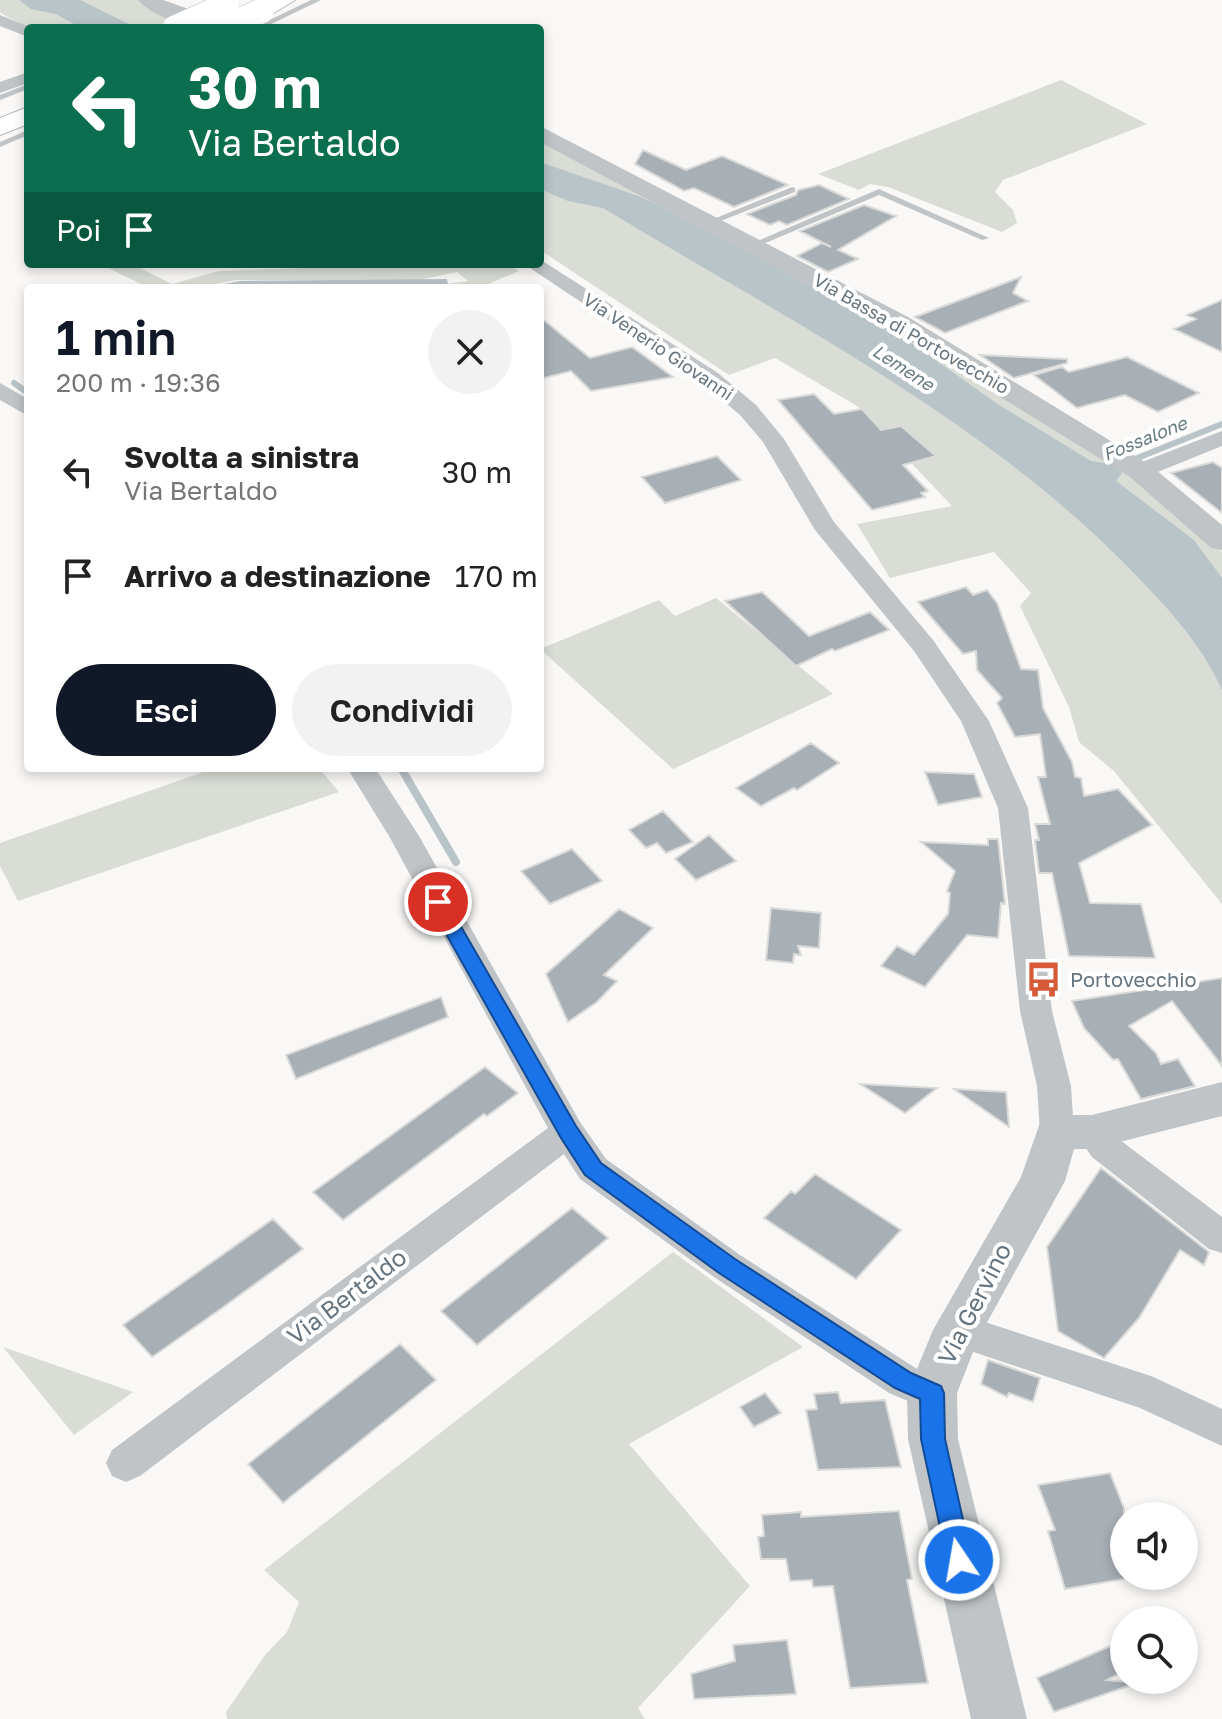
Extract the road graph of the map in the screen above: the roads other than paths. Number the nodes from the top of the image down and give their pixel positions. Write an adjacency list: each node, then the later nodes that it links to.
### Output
1 (148, 0): 4 (street)
2 (284, 0): 5 (highway)
3 (317, 0): 5 (lane)
4 (227, 11): 5 (highway, bridge); 6 (highway, bridge)
5 (263, 20)
6 (187, 24)
7 (4, 25): 8 (street)
8 (24, 31)
9 (24, 79): 10 (street)
10 (0, 88)
11 (24, 88): 13 (lane)
12 (24, 95): 14 (highway)
13 (0, 98)
14 (0, 105)
15 (24, 117): 16 (highway)
16 (0, 127)
17 (24, 134): 19 (lane)
18 (544, 135): 21 (street, Via Bassa di Portovecchio)
19 (0, 145)
20 (792, 190): 21 (lane)
21 (710, 222): 23 (street, Via Bassa di Portovecchio)
22 (985, 238): 23 (lane)
23 (753, 245): 28 (street, Via Bassa di Portovecchio)
24 (540, 268): 33 (street, Via Venerio Giovanni)
25 (0, 390): 26 (street)
26 (24, 406)
27 (1222, 438): 28 (street)
28 (1129, 465): 29 (street, Via Bassa di Portovecchio)
29 (1222, 541)
30 (364, 772): 32 (street)
31 (1222, 1099): 33 (street)
32 (568, 1132): 36 (street); 38 (street, Via Bertaldo)
33 (1074, 1132): 34 (street); 35 (street, Via Gervino)
34 (1222, 1238)
35 (957, 1330): 36 (street, Via Gervino); 37 (street)
36 (918, 1387): 39 (street, Via Gervino)
37 (1222, 1428)
38 (126, 1463)
39 (999, 1719)

